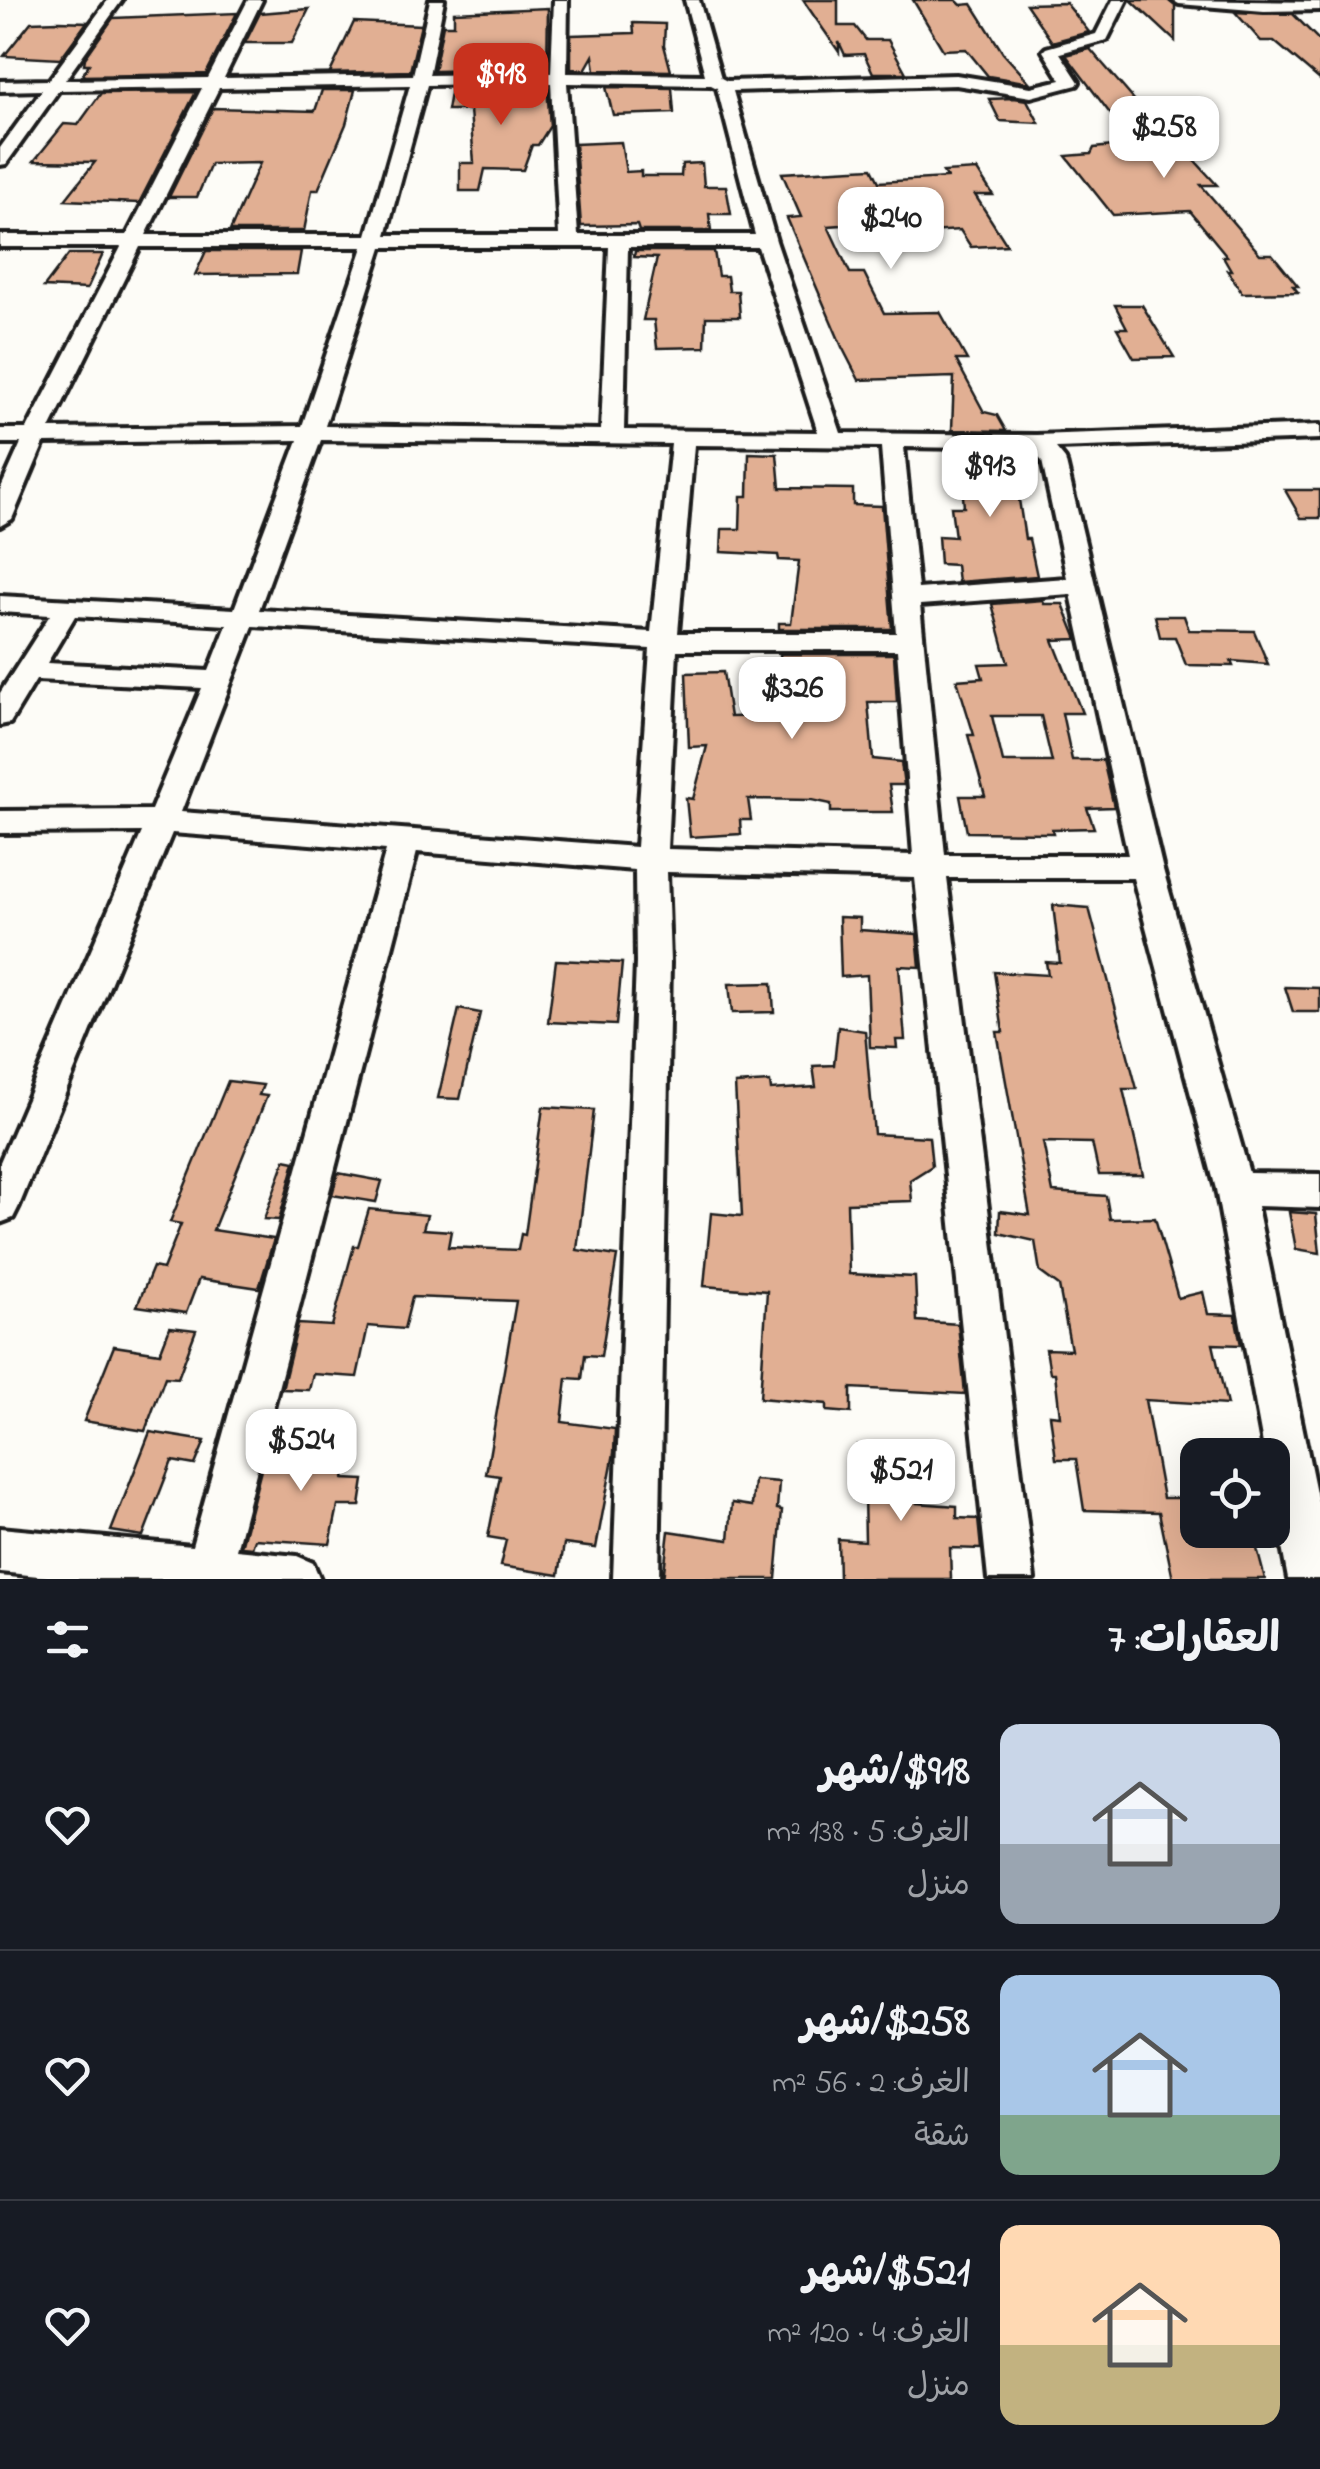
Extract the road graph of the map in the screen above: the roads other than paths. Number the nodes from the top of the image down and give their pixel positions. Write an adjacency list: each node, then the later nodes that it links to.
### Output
1 (115, 0): 14 (street)
2 (255, 0): 11 (street)
3 (438, 0): 10 (street)
4 (561, 0): 9 (street)
5 (692, 0): 12 (street)
6 (1120, 0): 12 (street)
7 (1179, 0): 8 (street)
8 (1320, 6)
9 (559, 78): 10 (street); 12 (street); 19 (street)
10 (422, 80): 11 (street); 21 (street)
11 (216, 82): 14 (street); 16 (street)
12 (719, 83): 17 (street)
13 (0, 86): 14 (street)
14 (50, 86): 15 (street)
15 (0, 160)
16 (131, 240): 18 (street); 21 (street); 25 (street)
17 (766, 240): 20 (street); 29 (street)
18 (0, 241)
19 (568, 241): 20 (street); 21 (street)
20 (620, 241): 26 (street)
21 (375, 242): 23 (street)
22 (1320, 432): 30 (street)
23 (313, 433): 25 (street); 26 (street); 36 (street)
24 (0, 436): 25 (street)
25 (34, 436): 31 (street)
26 (612, 436): 27 (street)
27 (684, 438): 29 (street); 37 (street)
28 (892, 440): 29 (street); 30 (street); 33 (street)
29 (832, 441)
30 (1036, 442): 32 (street)
31 (0, 520)
32 (1080, 585): 33 (street); 46 (street)
33 (906, 598): 38 (street)
34 (0, 604): 35 (street)
35 (68, 607): 36 (street); 39 (street)
36 (244, 615): 37 (street); 40 (street)
37 (664, 641): 38 (street); 45 (street)
38 (912, 642): 47 (street)
39 (26, 670): 40 (street); 41 (street)
40 (217, 680): 42 (street)
41 (0, 716)
42 (160, 820): 43 (street); 44 (street); 50 (street)
43 (0, 822)
44 (404, 841): 45 (street); 52 (street)
45 (651, 860): 47 (street); 54 (street)
46 (1146, 866): 47 (street); 48 (street)
47 (930, 868): 55 (street)
48 (1235, 1189): 49 (street); 56 (street)
49 (1320, 1190)
50 (0, 1206)
51 (0, 1550): 52 (street)
52 (208, 1570): 53 (street)
53 (297, 1579)
54 (636, 1579)
55 (1011, 1579)
56 (1311, 1579)

